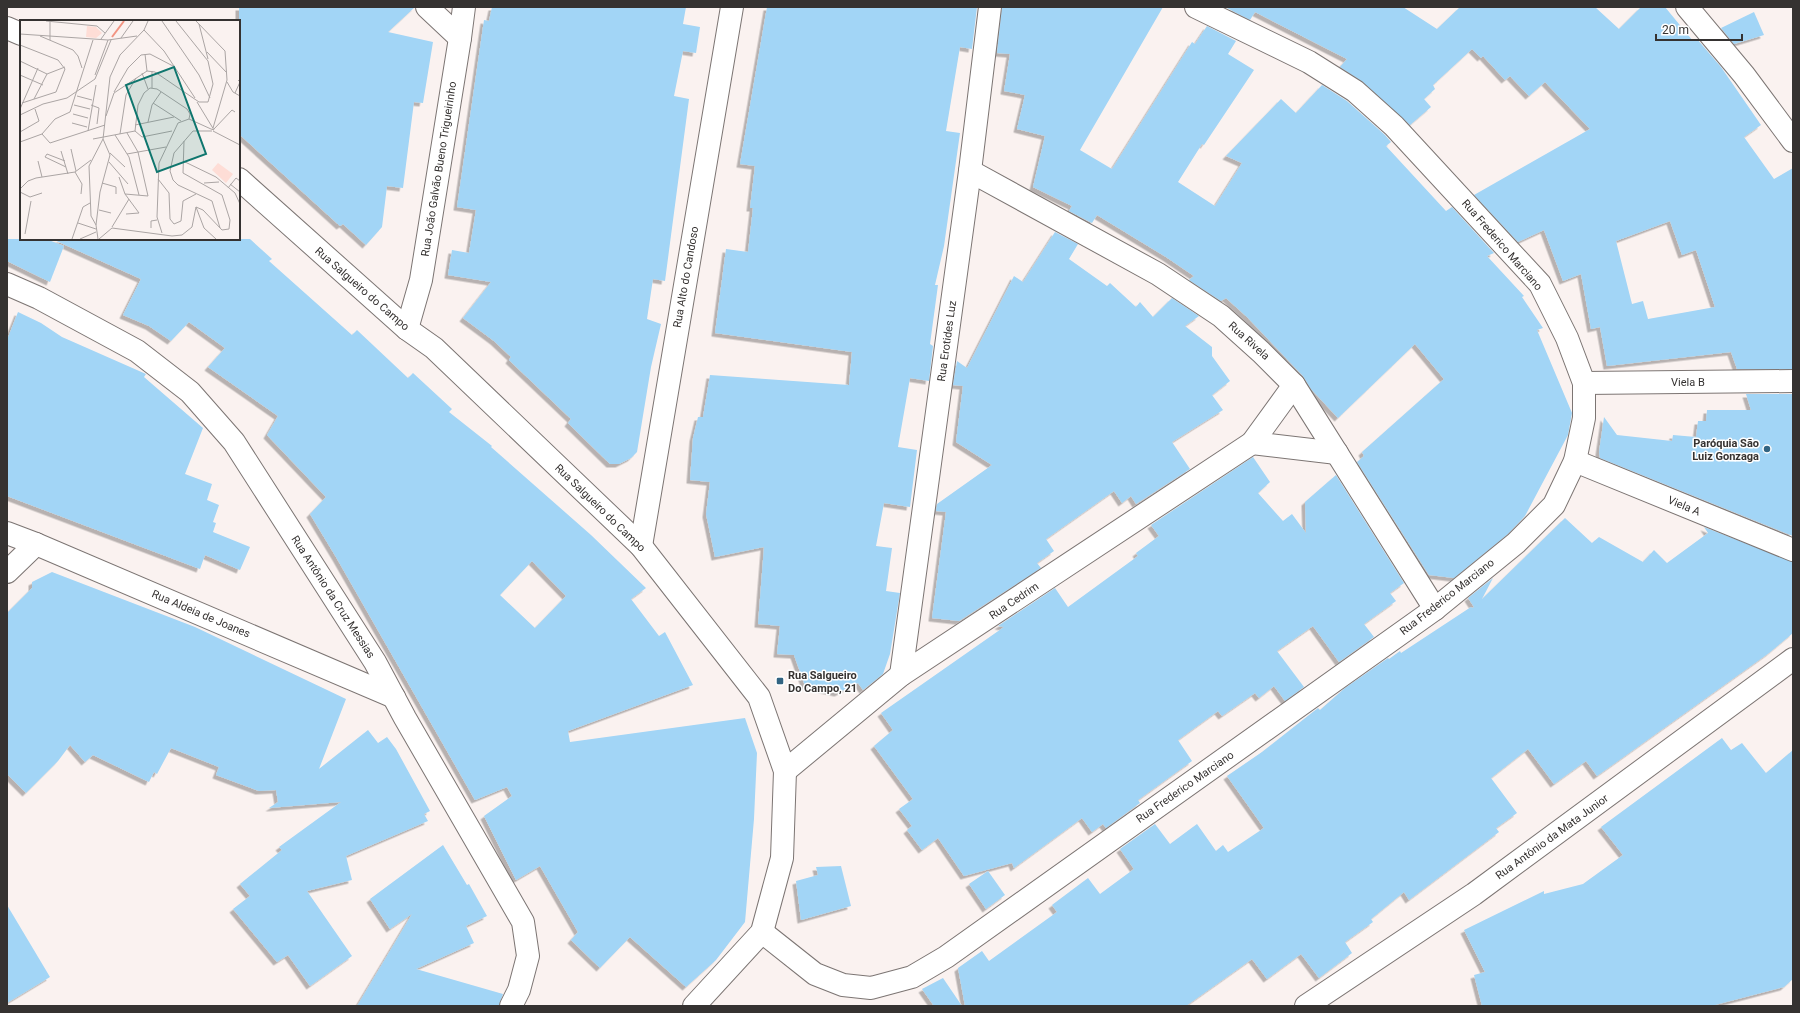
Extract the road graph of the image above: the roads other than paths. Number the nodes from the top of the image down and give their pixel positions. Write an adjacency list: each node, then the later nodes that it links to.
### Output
1 (427, 7): 9 (street)
2 (464, 7): 9 (street, Rua João Galvão Bueno Trigueirinho)
3 (732, 7): 23 (street, Rua Alto do Candoso)
4 (990, 7): 11 (street, Rua Erotides Luz)
5 (1196, 7): 16 (street, Rua Frederico Marciano)
6 (1687, 7): 10 (street)
7 (7, 28): 8 (street)
8 (20, 34)
9 (460, 38): 14 (street, Rua João Galvão Bueno Trigueirinho)
10 (1793, 141)
11 (970, 171): 17 (street, Rua Rivela); 28 (street, Rua Erotides Luz)
12 (240, 180): 14 (street, Rua Salgueiro do Campo)
13 (7, 284): 29 (street, Rua Antônio da Cruz Messias)
14 (407, 329): 23 (street, Rua Salgueiro do Campo)
15 (1793, 381): 16 (street, Viela B)
16 (1584, 383): 20 (street, Rua Frederico Marciano)
17 (1294, 385): 18 (street, Rua Cedrim); 19 (street, Rua Rivela)
18 (1252, 443): 19 (street); 28 (street, Rua Cedrim)
19 (1336, 453): 26 (street, Rua Rivela)
20 (1575, 461): 24 (street, Viela A); 26 (street, Rua Frederico Marciano)
21 (7, 533): 22 (street, Rua Aldeia de Joanes)
22 (36, 544): 25 (street); 29 (street, Rua Aldeia de Joanes)
23 (641, 546): 30 (street, Rua Salgueiro do Campo)
24 (1793, 550)
25 (7, 572)
26 (1435, 609): 31 (street, Rua Frederico Marciano)
27 (1793, 659): 34 (street, Rua Antônio da Mata Junior)
28 (901, 675): 30 (street, Rua Cedrim)
29 (394, 697): 32 (street, Rua Antônio da Cruz Messias)
30 (785, 771): 31 (street, Rua Salgueiro do Campo)
31 (762, 932): 33 (street)
32 (511, 1006)
33 (694, 1006)
34 (1306, 1006)

